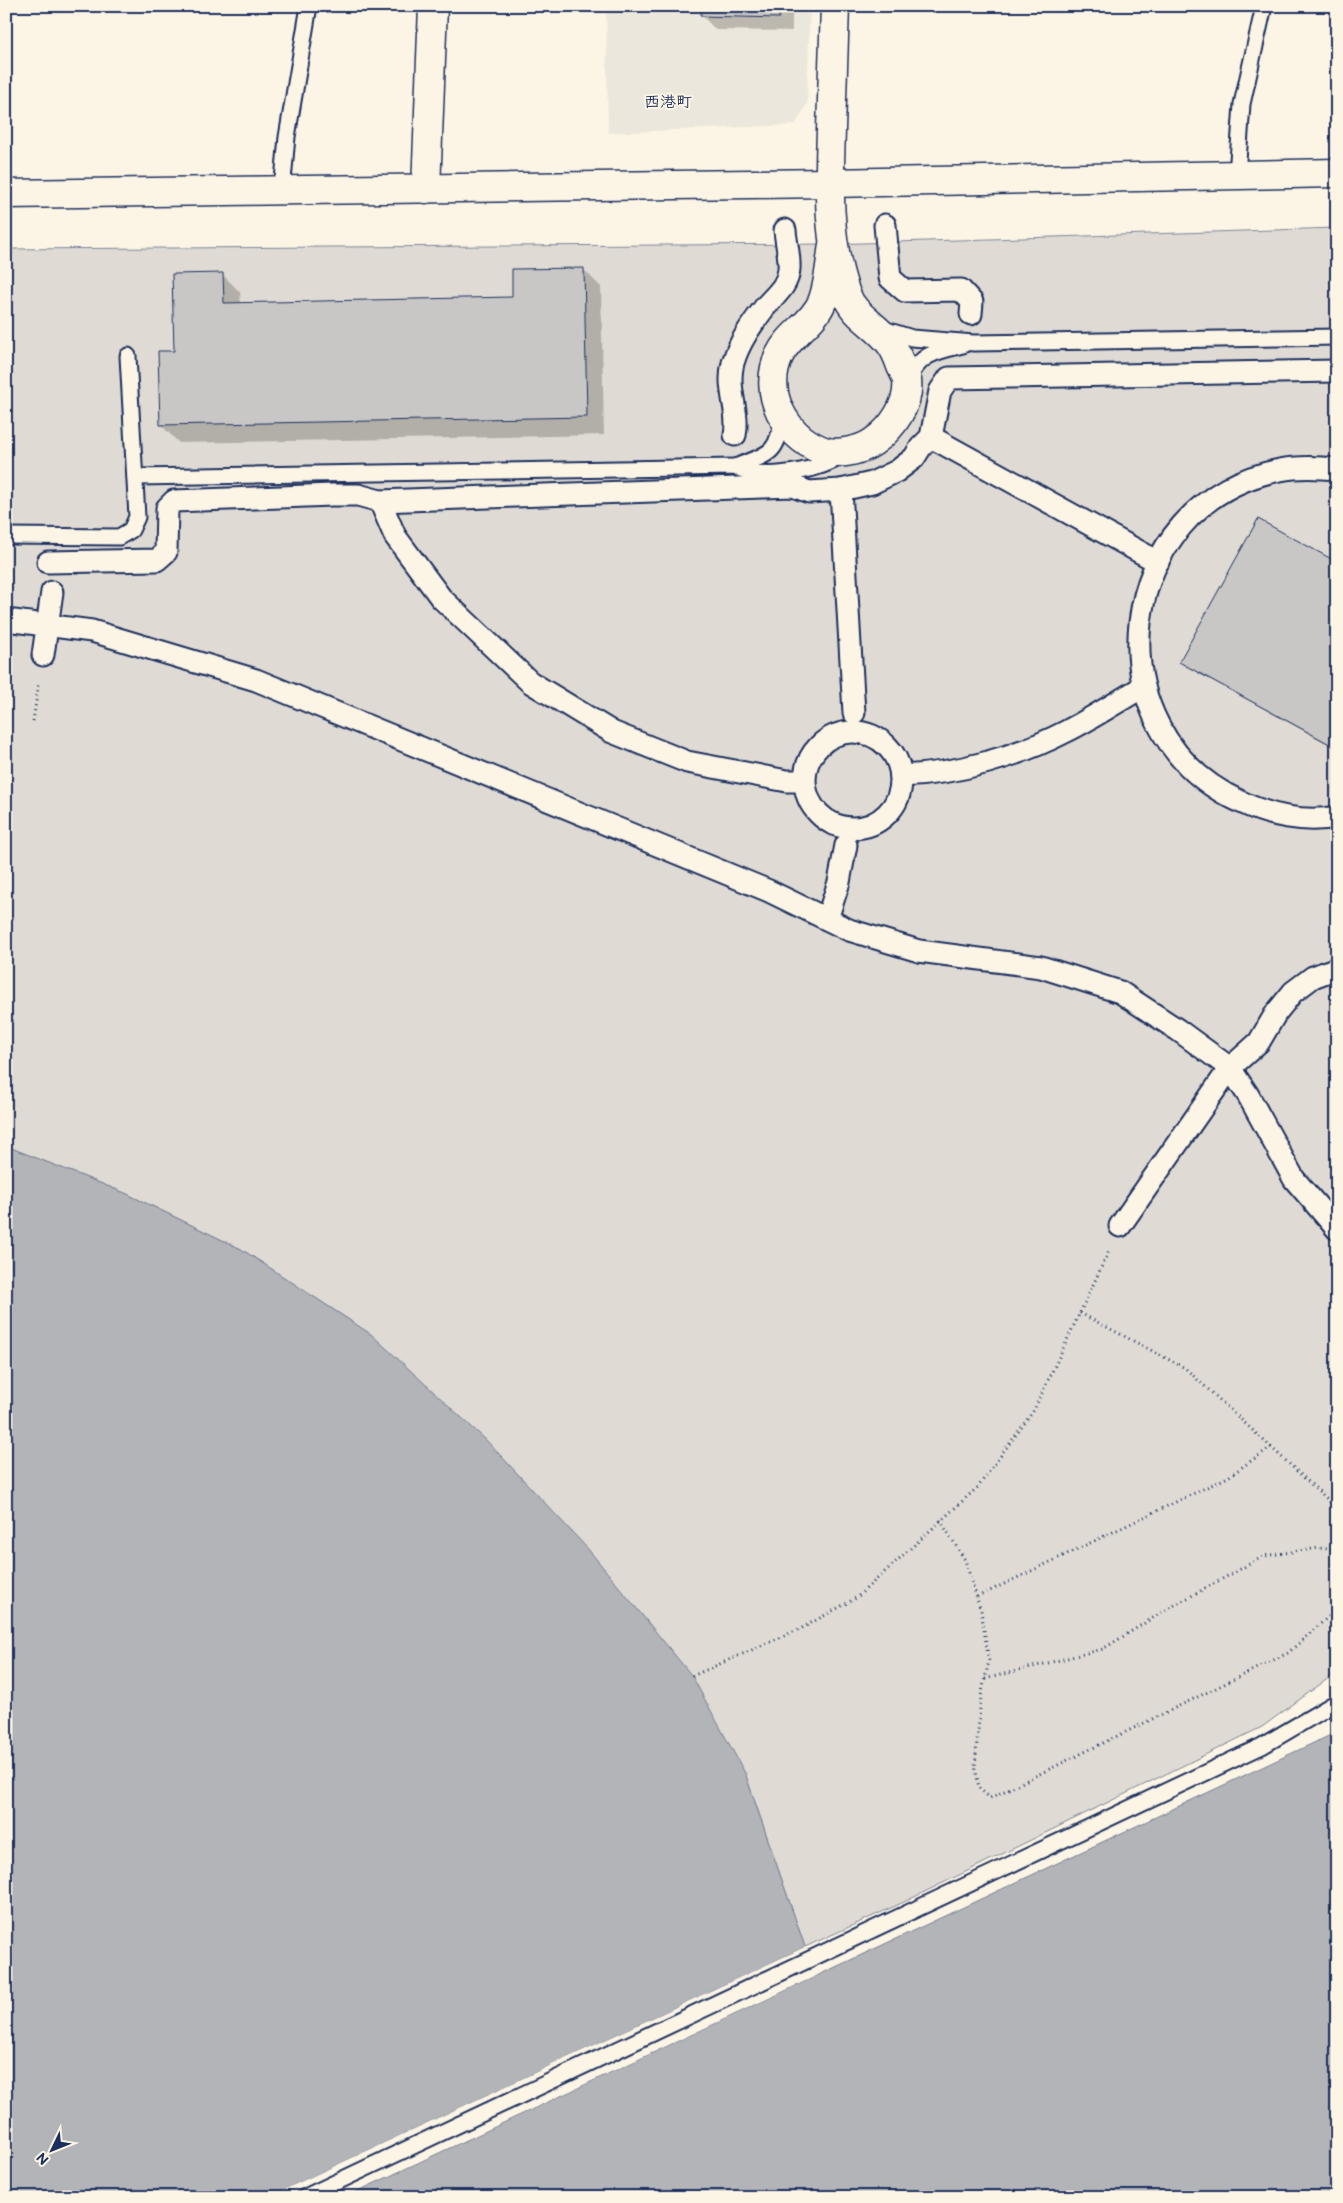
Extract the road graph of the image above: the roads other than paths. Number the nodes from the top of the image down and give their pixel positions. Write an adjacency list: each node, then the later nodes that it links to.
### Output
1 (310, 6): 9 (lane)
2 (433, 6): 8 (street)
3 (835, 6): 7 (street)
4 (1264, 6): 6 (lane)
5 (1337, 173): 6 (street)
6 (1237, 175): 7 (street)
7 (829, 183): 8 (street); 13 (street)
8 (426, 190): 9 (street)
9 (282, 191): 10 (street)
10 (6, 194)
11 (885, 225): 14 (street)
12 (785, 230): 22 (street)
13 (833, 245): 15 (street); 21 (street)
14 (971, 314)
15 (872, 326): 17 (lane); 20 (street)
16 (1337, 337): 17 (lane)
17 (974, 343): 20 (lane)
18 (128, 356): 27 (lane)
19 (1337, 372): 23 (street)
20 (907, 380): 24 (street)
21 (782, 418): 24 (street); 25 (lane)
22 (735, 435)
23 (931, 437): 28 (street); 32 (street)
24 (850, 451): 25 (lane)
25 (735, 467): 27 (lane)
26 (1337, 469): 32 (street)
27 (135, 477): 30 (lane)
28 (841, 490): 29 (street); 38 (street)
29 (380, 501): 31 (street); 40 (street)
30 (6, 536)
31 (48, 562)
32 (1158, 562): 37 (street)
33 (52, 592): 35 (street)
34 (6, 620): 35 (street)
35 (48, 626): 36 (street); 43 (street)
36 (43, 654)
37 (1144, 687): 39 (street); 41 (street)
38 (854, 713)
39 (901, 776): 40 (street); 40 (street)
40 (804, 781)
41 (1337, 817)
42 (846, 845): 43 (street)
43 (826, 919): 45 (street)
44 (1337, 968): 45 (street)
45 (1230, 1068): 46 (street); 47 (street)
46 (1120, 1226)
47 (1337, 1229)
48 (1337, 1702): 49 (lane)
49 (305, 2197)

